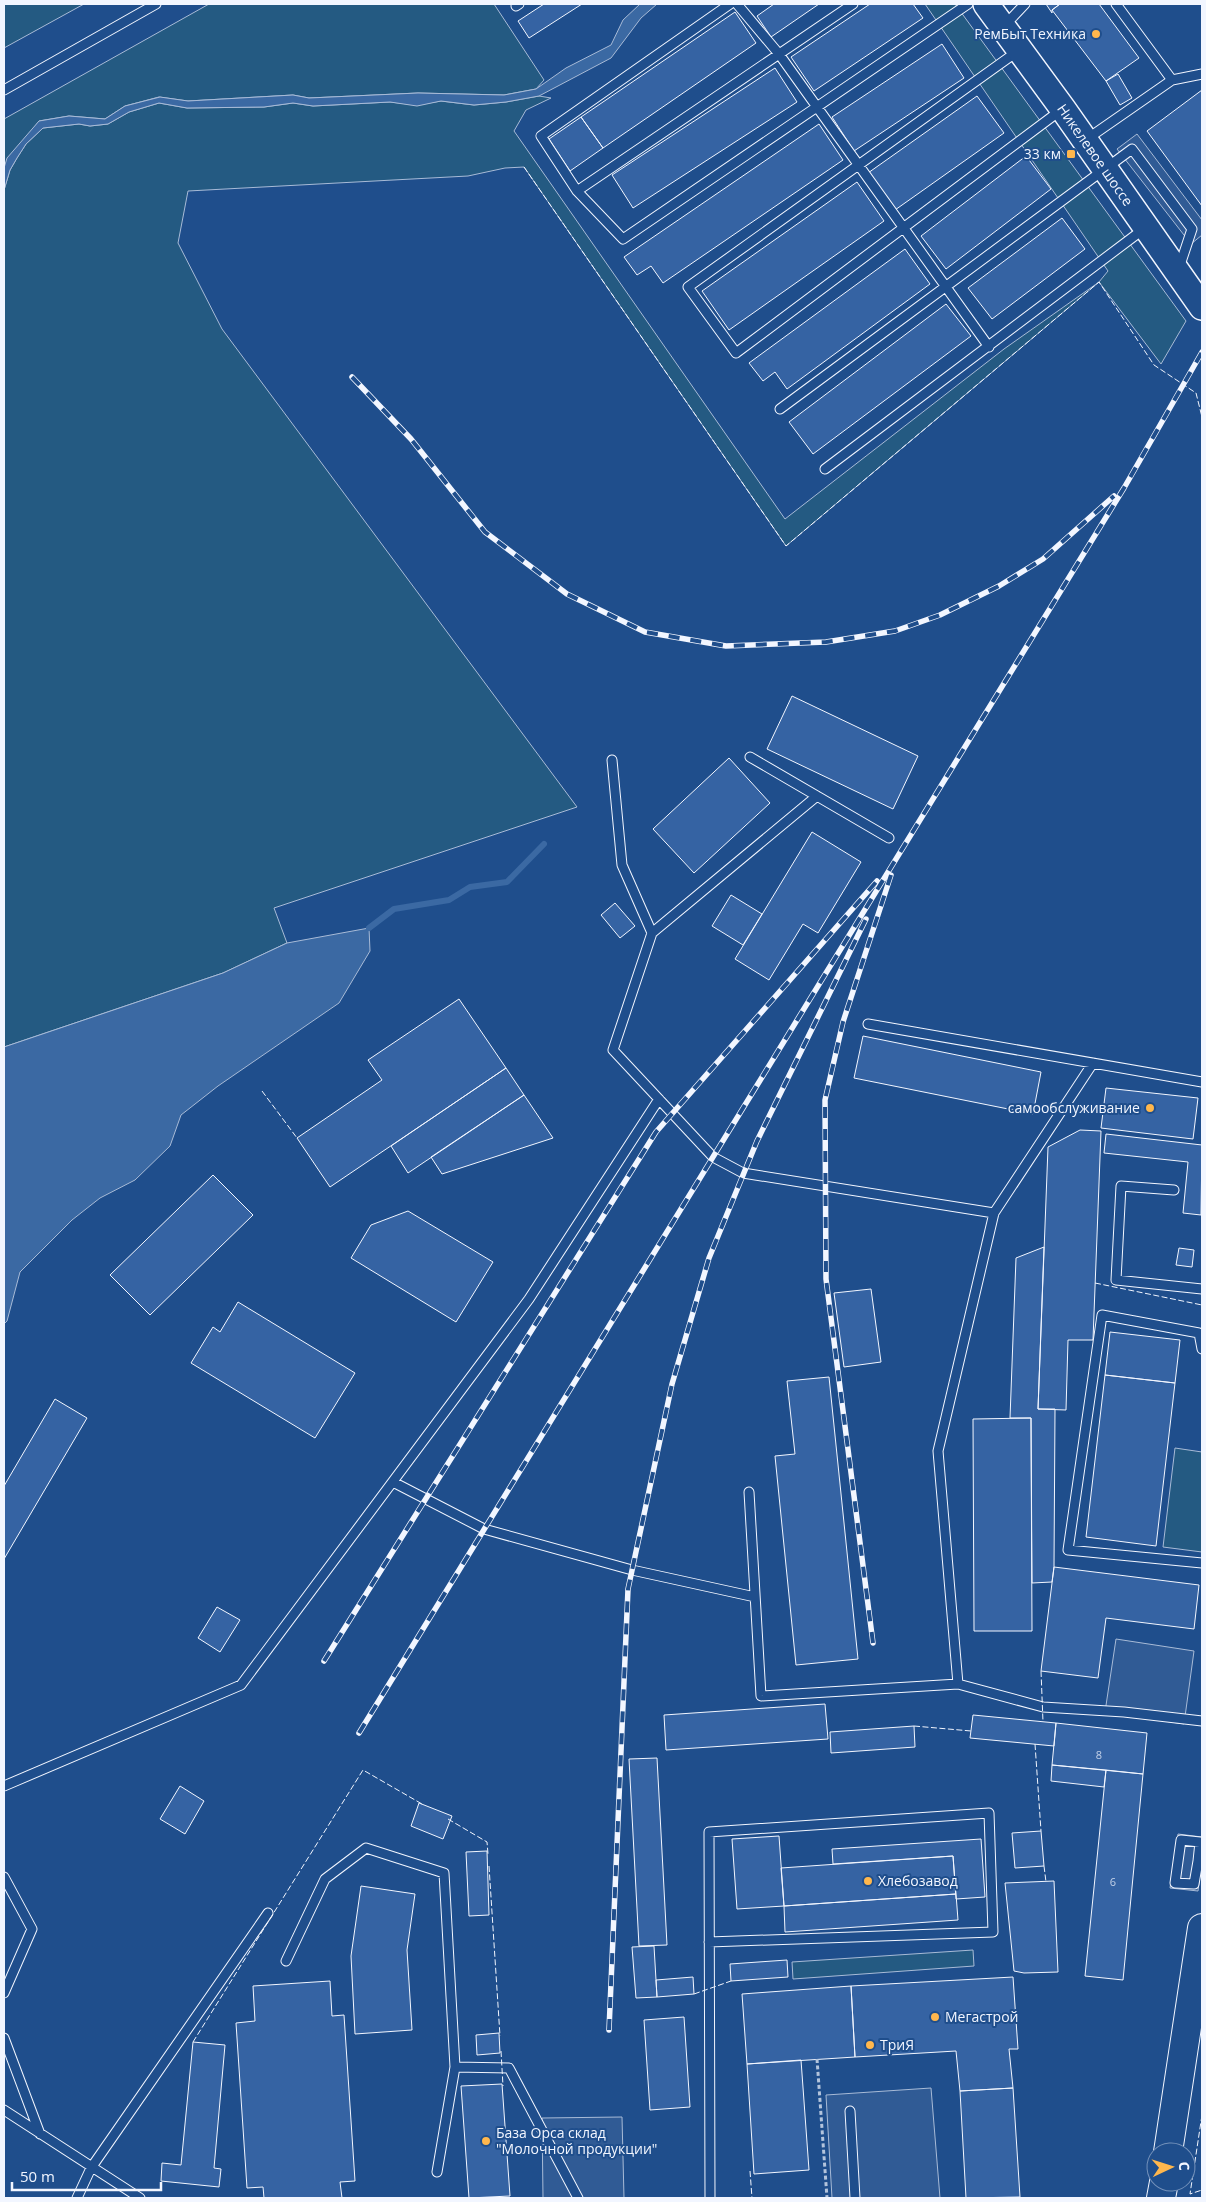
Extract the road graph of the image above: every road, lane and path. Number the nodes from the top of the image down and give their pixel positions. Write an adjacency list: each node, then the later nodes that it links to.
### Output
1 (156, 4): 14 (lane)
2 (730, 4): 20 (lane)
3 (737, 4): 11 (lane)
4 (853, 4): 11 (lane)
5 (968, 4): 15 (lane)
6 (986, 4): 9 (main road, Никелевое шоссе)
7 (1025, 4): 9 (lane)
8 (1116, 4): 13 (lane)
9 (1003, 27): 10 (main road, Никелевое шоссе)
10 (1020, 50): 16 (main road, Никелевое шоссе); 18 (lane)
11 (779, 54): 15 (lane); 20 (lane)
12 (1202, 74): 13 (lane)
13 (1172, 80): 17 (lane)
14 (4, 90)
15 (816, 107): 18 (lane); 20 (lane)
16 (1063, 109): 17 (main road, Никелевое шоссе); 22 (lane)
17 (1085, 140): 19 (main road, Никелевое шоссе)
18 (858, 165): 22 (lane); 22 (lane)
19 (1104, 169): 21 (main road, Никелевое шоссе); 23 (lane); 24 (lane)
20 (577, 190)
21 (1147, 226): 23 (main road, Никелевое шоссе); 26 (lane)
22 (903, 227): 24 (lane)
23 (1178, 273): 25 (main road, Никелевое шоссе)
24 (945, 286): 26 (lane); 27 (lane)
25 (1202, 307)
26 (989, 347): 28 (lane)
27 (780, 409)
28 (824, 469)
29 (750, 757): 31 (lane)
30 (612, 760): 33 (lane)
31 (817, 796): 32 (lane); 33 (lane)
32 (889, 838)
33 (652, 933): 37 (lane)
34 (868, 1024): 35 (lane)
35 (1093, 1063): 36 (lane); 39 (lane)
36 (1202, 1082)
37 (659, 1099): 39 (lane); 42 (lane)
38 (1174, 1190): 40 (lane)
39 (994, 1214): 46 (lane)
40 (1202, 1289)
41 (1202, 1349): 44 (lane)
42 (393, 1482): 45 (lane); 48 (lane)
43 (749, 1492): 45 (lane)
44 (1202, 1563)
45 (755, 1597): 46 (lane)
46 (958, 1684): 47 (lane)
47 (1202, 1721)
48 (4, 1786)
49 (1200, 1861): 49 (lane)
50 (4, 1878): 55 (lane)
51 (268, 1913): 63 (lane)
52 (1202, 1928): 62 (main road)
53 (709, 1942): 53 (lane); 68 (lane)
54 (286, 1961): 58 (lane)
55 (4, 1993)
56 (4, 2038): 61 (lane)
57 (817, 2059): 69 (path)
58 (455, 2067): 64 (lane); 67 (lane)
59 (4, 2110): 61 (lane)
60 (850, 2111): 70 (lane)
61 (40, 2134): 63 (lane)
62 (1170, 2142)
63 (91, 2168): 65 (lane); 66 (lane)
64 (437, 2172)
65 (78, 2198)
66 (140, 2198)
67 (578, 2198)
68 (710, 2198)
69 (827, 2198)
70 (855, 2198)

